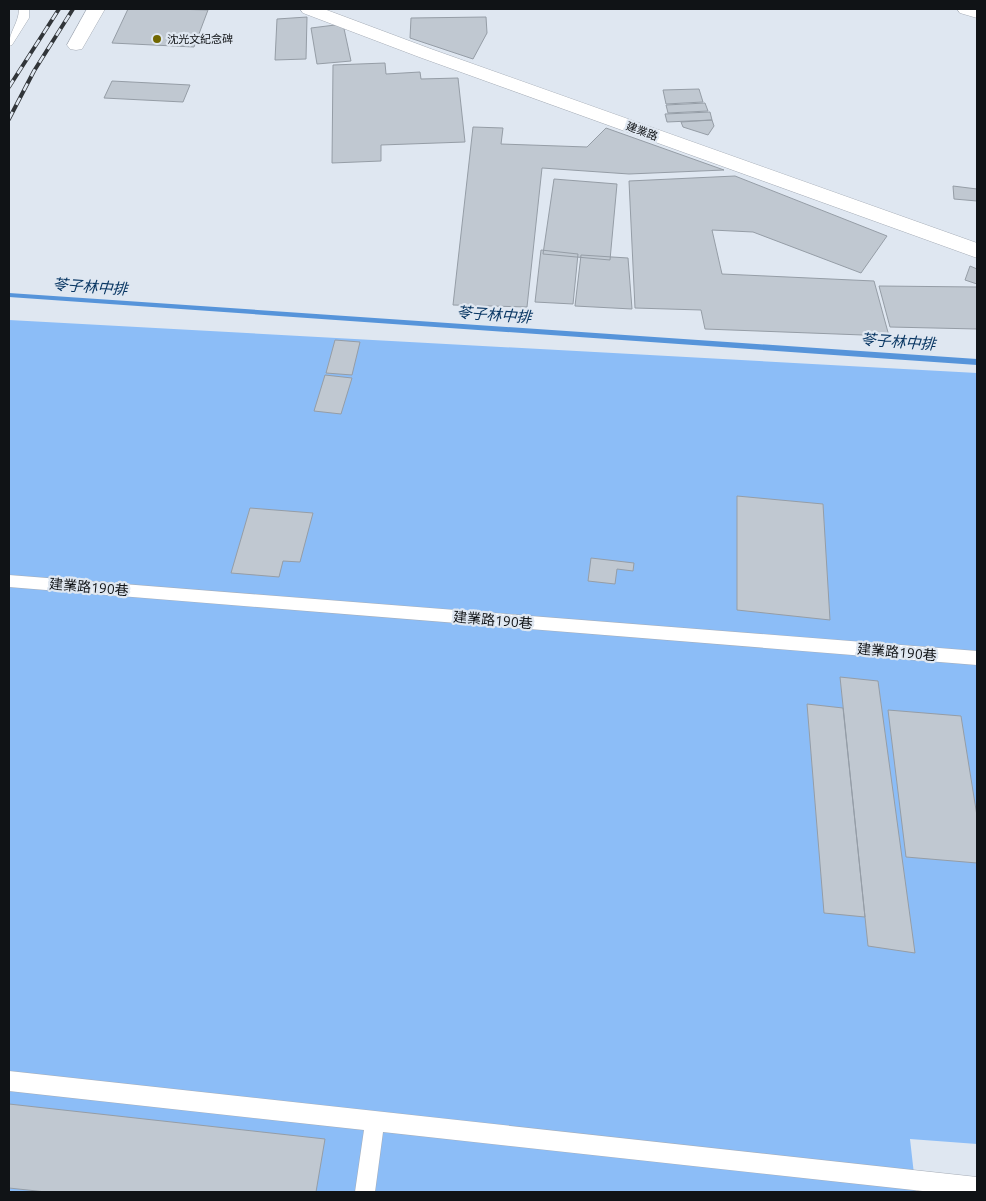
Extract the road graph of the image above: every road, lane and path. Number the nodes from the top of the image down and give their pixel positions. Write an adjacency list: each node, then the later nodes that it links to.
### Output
1 (24, 9): 6 (lane)
2 (96, 9): 7 (street)
3 (309, 9): 8 (street, 建業路)
4 (966, 9): 5 (street)
5 (977, 13)
6 (9, 43)
7 (76, 45)
8 (977, 251)
9 (9, 581): 10 (lane, 建業路190巷)
10 (977, 658)
11 (9, 1081): 12 (lane)
12 (375, 1121): 13 (lane); 14 (lane)
13 (977, 1187)
14 (365, 1192)

